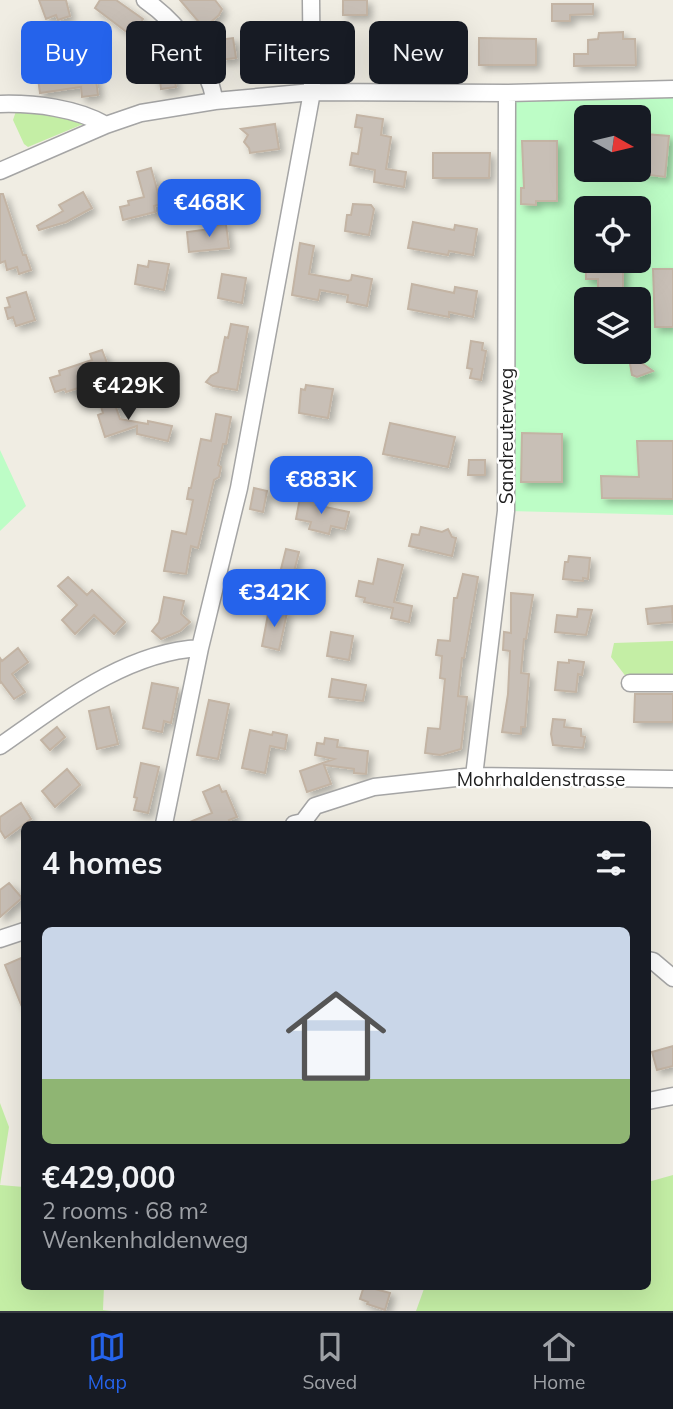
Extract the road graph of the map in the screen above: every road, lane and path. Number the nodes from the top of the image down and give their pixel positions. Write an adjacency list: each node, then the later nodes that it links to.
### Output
1 (145, 0): 6 (street)
2 (311, 0): 4 (street)
3 (673, 89): 5 (street)
4 (312, 92): 5 (street); 6 (street); 10 (street)
5 (507, 93): 14 (street, Sandreuterweg)
6 (215, 101): 8 (street)
7 (0, 104): 8 (street)
8 (106, 125): 9 (street)
9 (0, 171)
10 (200, 648): 13 (street); 16 (street)
11 (630, 683): 12 (street)
12 (673, 683)
13 (0, 746)
14 (474, 776): 15 (street, Mohrhaldenstrasse); 17 (street, Mohrhaldenstrasse)
15 (673, 779)
16 (165, 821)
17 (302, 821)
18 (21, 932): 19 (street)
19 (0, 939)
20 (651, 961): 21 (street)
21 (673, 978)
22 (673, 1096): 23 (street)
23 (651, 1100)

